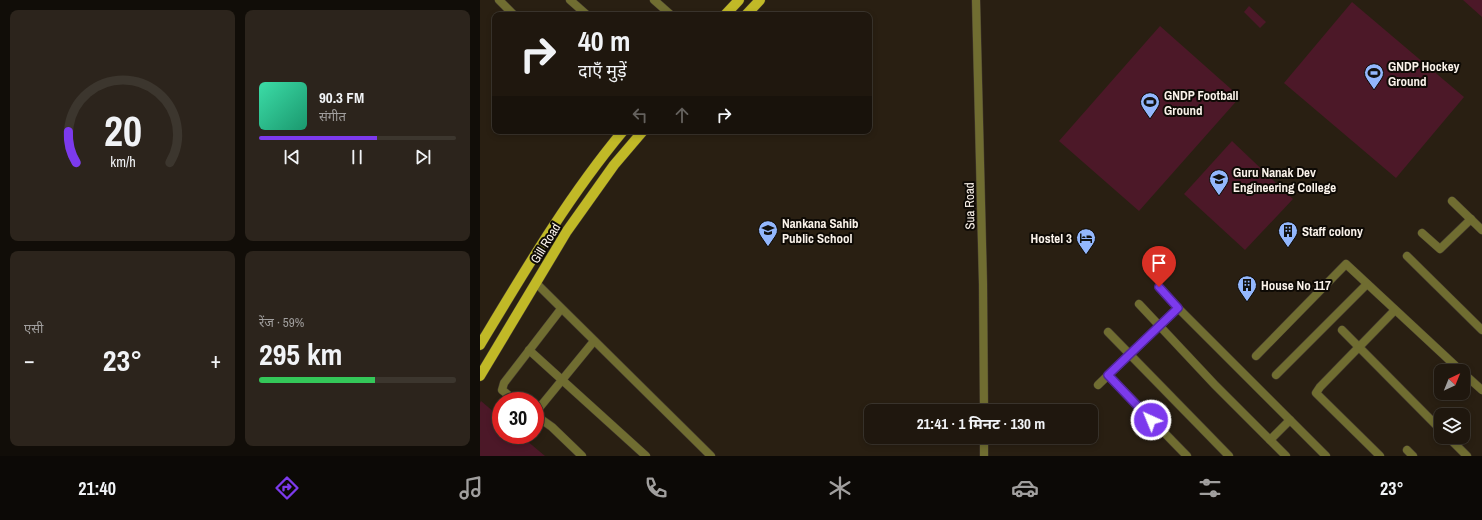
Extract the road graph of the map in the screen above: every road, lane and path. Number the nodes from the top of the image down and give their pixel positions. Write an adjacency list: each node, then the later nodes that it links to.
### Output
1 (499, 0): 7 (street)
2 (570, 0): 8 (street)
3 (654, 0): 9 (street)
4 (739, 0): 10 (main road)
5 (760, 0): 11 (main road)
6 (976, 0): 46 (street, Sua Road)
7 (511, 12)
8 (583, 12)
9 (668, 12)
10 (728, 12)
11 (749, 12)
12 (621, 134): 31 (main road, Gill Road)
13 (640, 134): 19 (main road, Gill Road)
14 (1452, 201): 15 (street)
15 (1471, 219): 16 (street); 17 (street)
16 (1482, 230)
17 (1422, 233)
18 (1407, 256): 28 (street)
19 (536, 283): 24 (street); 39 (main road, Gill Road)
20 (1367, 284): 25 (street); 35 (street); 38 (street)
21 (1159, 287): 23 (street)
22 (1139, 304): 26 (street)
23 (1178, 308): 26 (street); 47 (street)
24 (562, 309): 30 (street); 33 (street)
25 (1395, 310): 32 (street); 36 (street)
26 (1159, 326): 34 (street); 50 (street)
27 (1342, 330): 32 (street)
28 (1482, 330)
29 (1108, 332): 34 (street)
30 (594, 341): 41 (street); 55 (street)
31 (480, 345)
32 (1360, 348): 49 (street); 61 (street)
33 (529, 350): 41 (street); 44 (street)
34 (1130, 354): 37 (street); 58 (street)
35 (1256, 356)
36 (1453, 364)
37 (1108, 375): 42 (street); 57 (street)
38 (1276, 375)
39 (480, 376)
40 (1470, 379): 43 (street)
41 (563, 380): 45 (street); 54 (street)
42 (1098, 385)
43 (1482, 390)
44 (504, 392)
45 (544, 403)
46 (984, 404)
47 (1290, 420): 50 (street); 60 (street)
48 (544, 421): 53 (street)
49 (1434, 423)
50 (1270, 440): 59 (street)
51 (984, 444): 56 (street)
52 (1455, 444): 62 (street)
53 (582, 456)
54 (646, 456)
55 (711, 456)
56 (984, 456)
57 (1187, 456)
58 (1229, 456)
59 (1286, 456)
60 (1326, 456)
61 (1380, 456)
62 (1467, 456)

